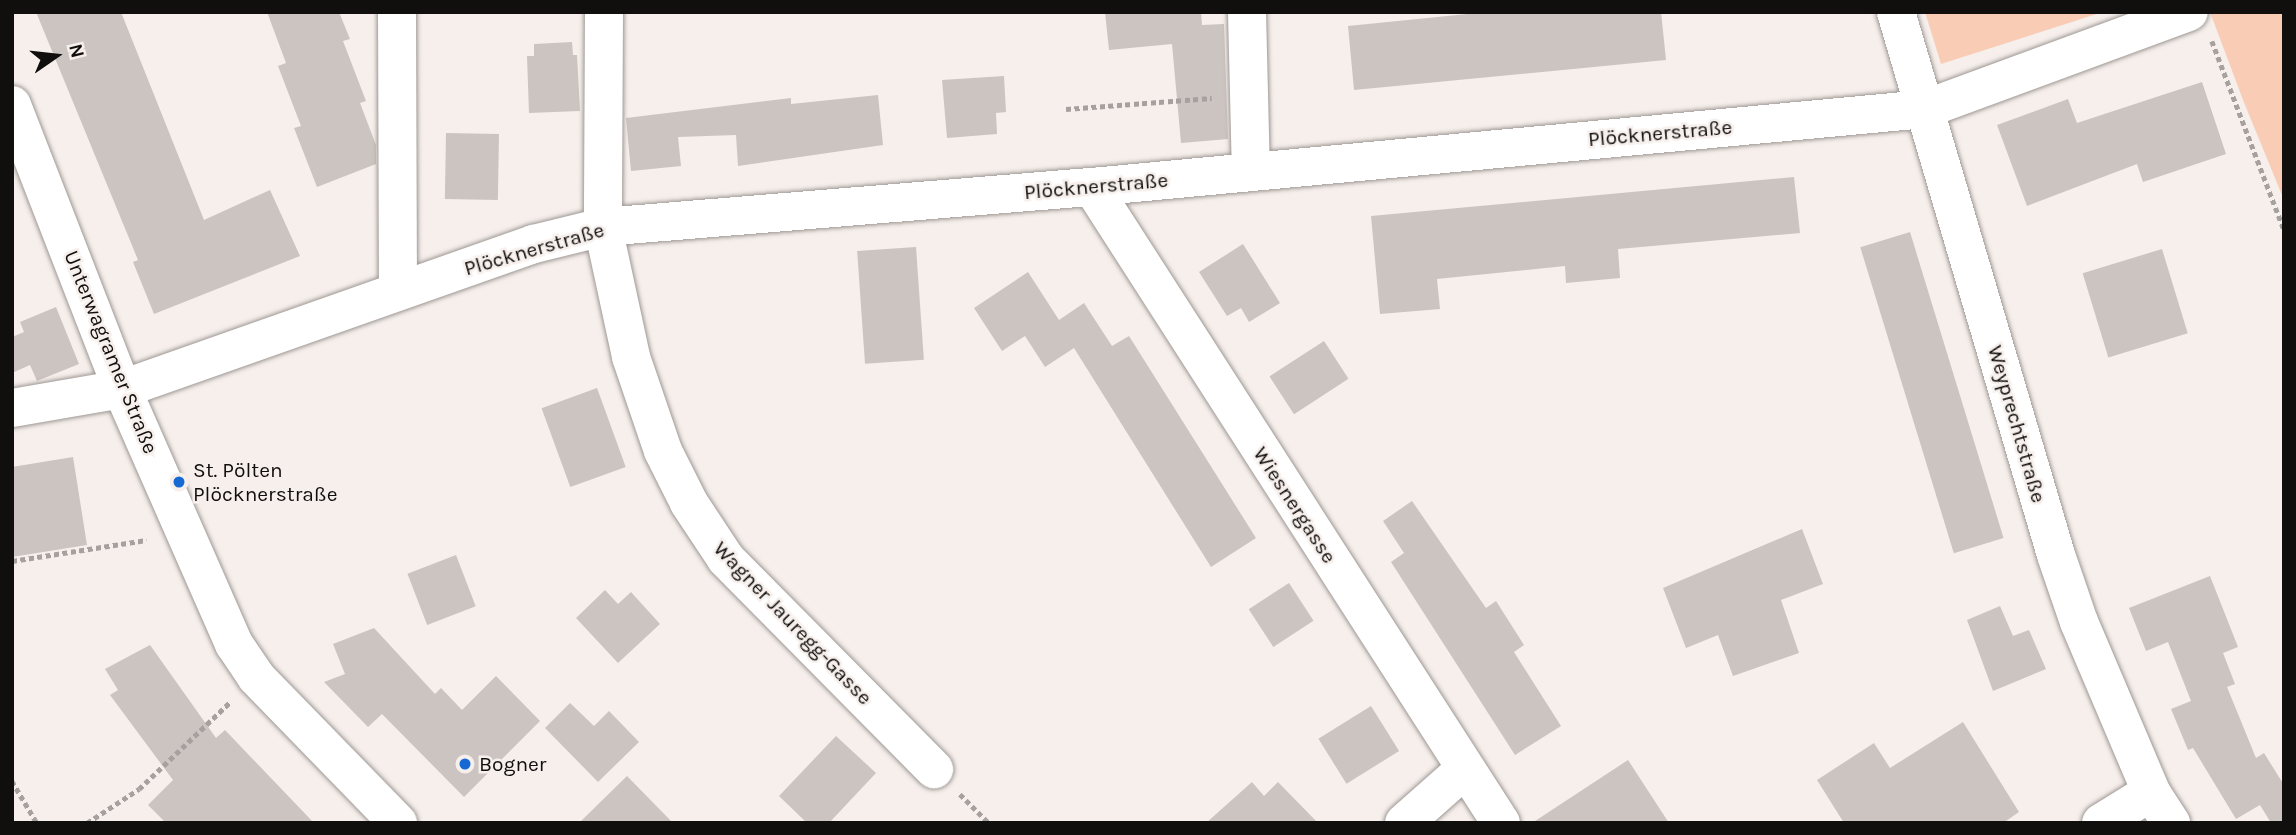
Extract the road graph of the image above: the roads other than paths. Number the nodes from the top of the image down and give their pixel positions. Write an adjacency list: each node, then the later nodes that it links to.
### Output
1 (397, 12): 11 (street)
2 (604, 12): 10 (street, Wagner Jauregg-Gasse)
3 (1247, 12): 8 (street)
4 (1896, 12): 7 (street, Weyprechtstraße)
5 (2200, 25): 7 (street, Plöcknerstraße)
6 (12, 105): 12 (street, Unterwagramer Straße)
7 (1925, 108): 8 (street, Plöcknerstraße); 16 (street, Weyprechtstraße)
8 (1251, 172): 9 (street, Plöcknerstraße)
9 (1092, 187): 10 (street, Plöcknerstraße); 15 (street, Wiesnergasse)
10 (603, 227): 11 (street, Plöcknerstraße); 14 (street, Wagner Jauregg-Gasse)
11 (398, 291): 12 (street, Plöcknerstraße)
12 (122, 388): 13 (street, Plöcknerstraße); 17 (street, Unterwagramer Straße)
13 (12, 408)
14 (934, 769)
15 (1464, 770): 18 (street); 19 (street, Wiesnergasse)
16 (2161, 807): 20 (street)
17 (398, 823)
18 (1404, 823)
19 (1501, 823)
20 (2101, 823)

